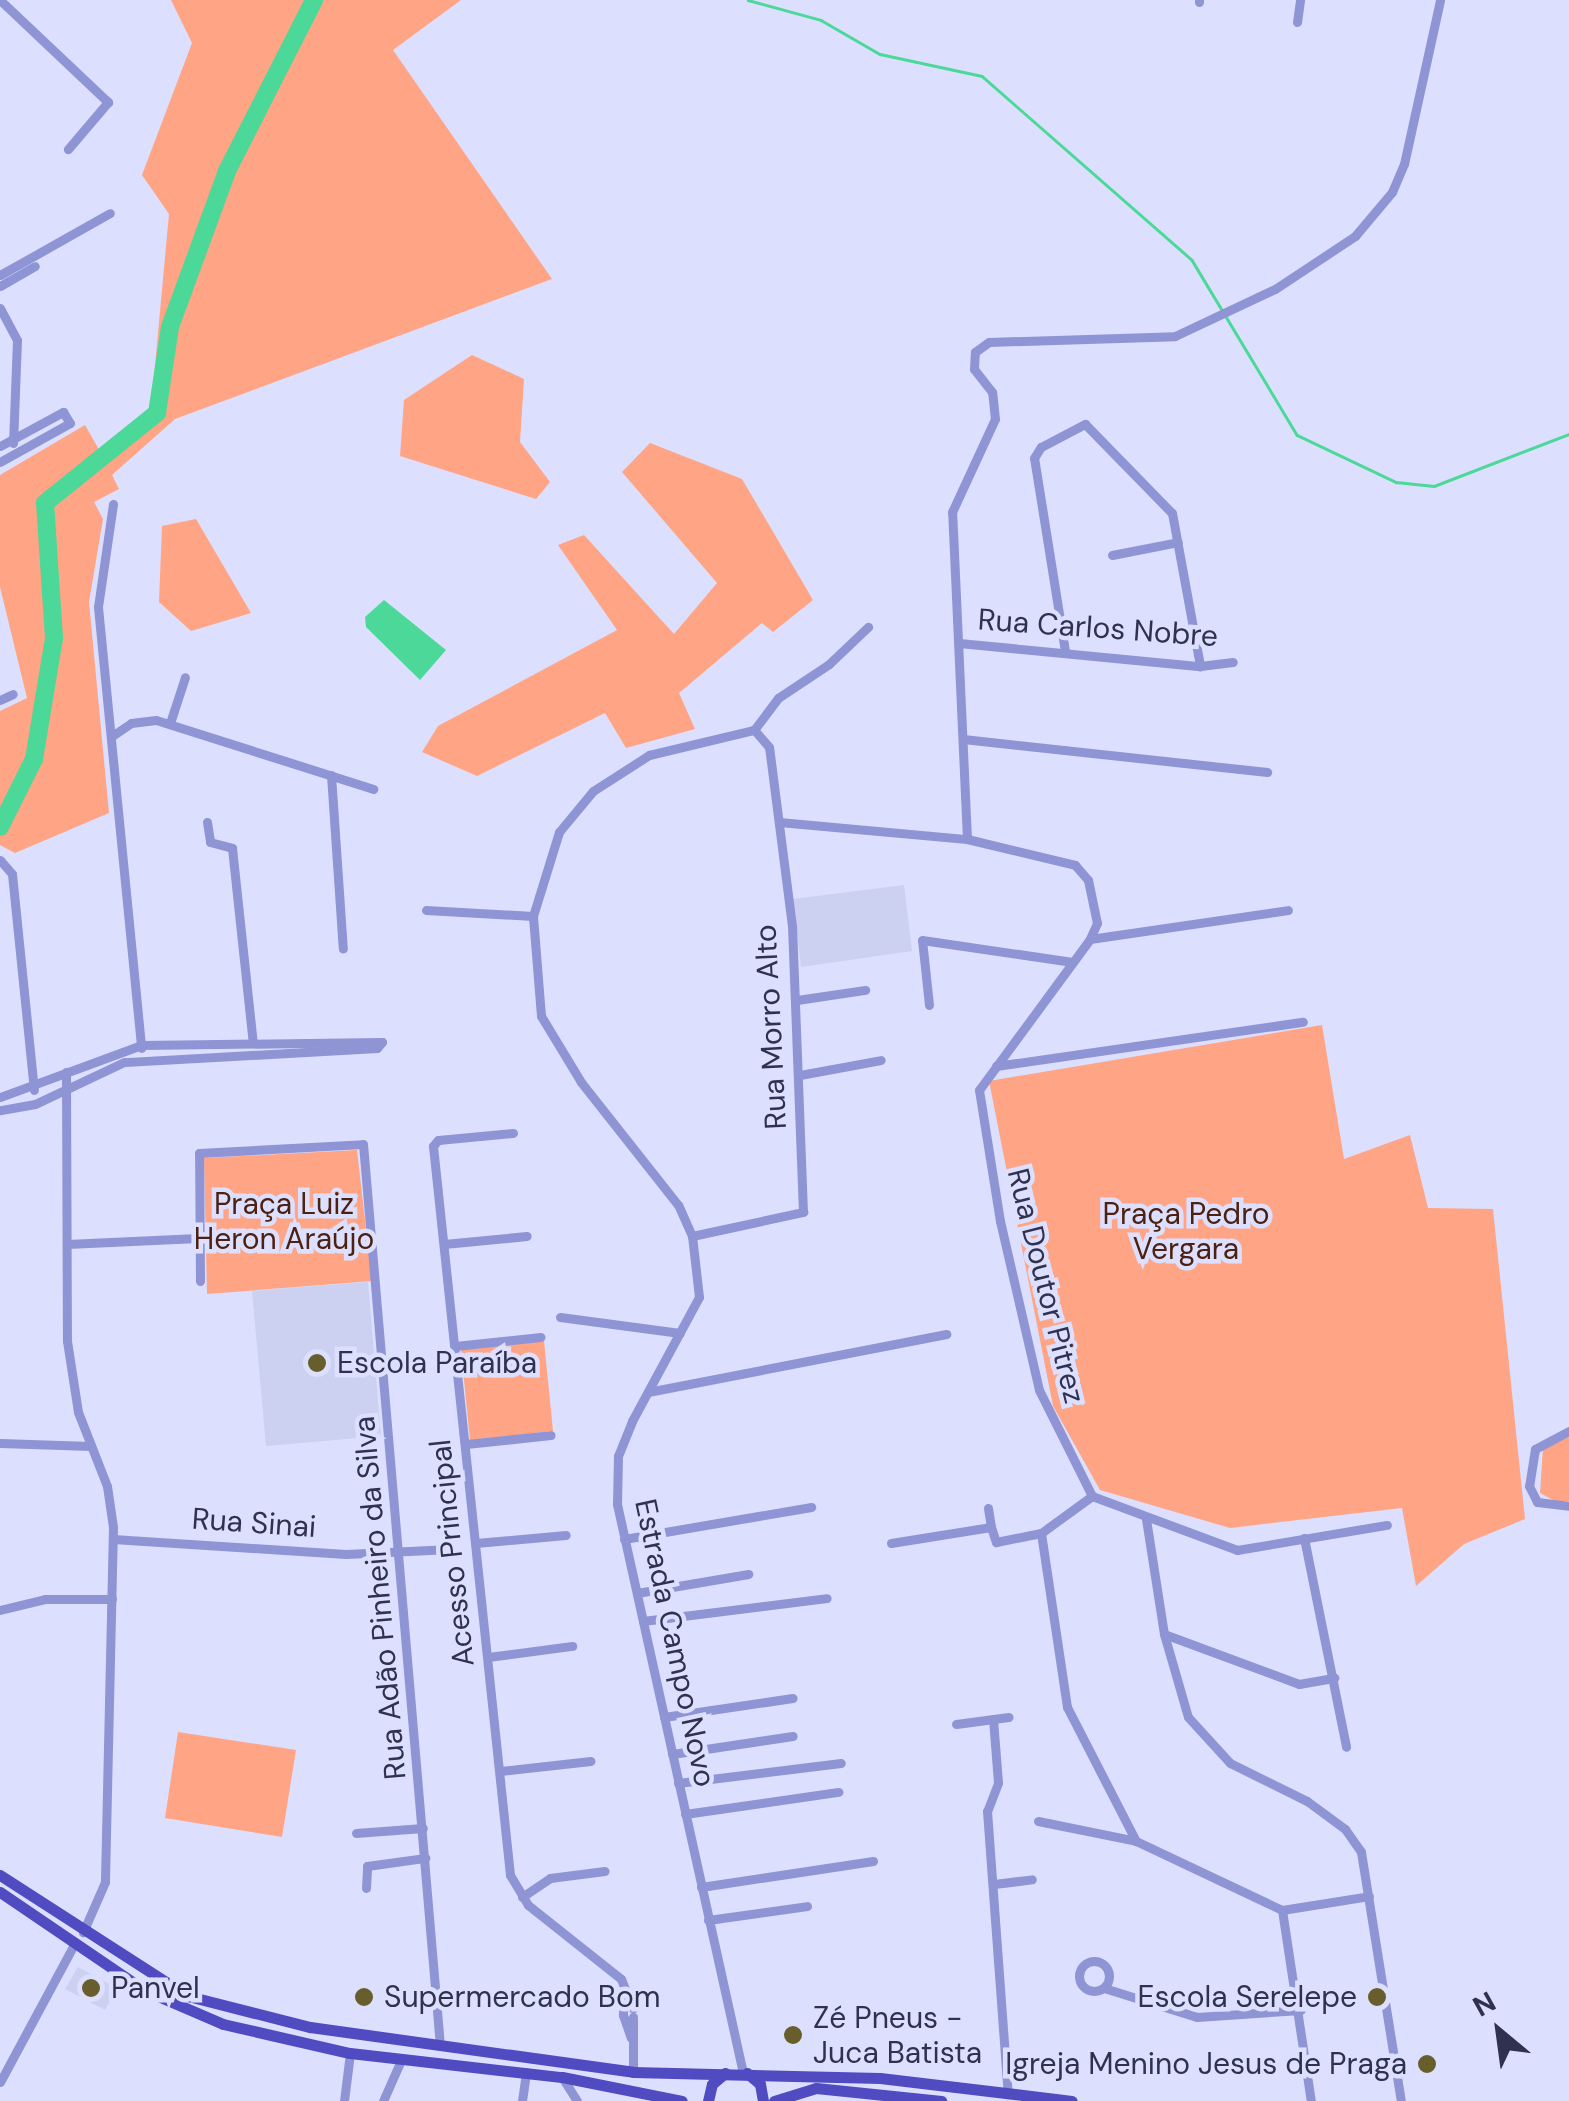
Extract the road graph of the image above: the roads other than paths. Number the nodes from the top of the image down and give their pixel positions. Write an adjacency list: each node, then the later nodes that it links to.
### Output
1 (0, 0): 5 (street)
2 (1300, 0): 4 (street)
3 (1440, 0): 19 (street)
4 (1296, 22)
5 (68, 149)
6 (110, 213): 8 (street)
7 (35, 266): 9 (street)
8 (0, 275)
9 (0, 286)
10 (0, 308): 11 (street)
11 (14, 439): 12 (street); 13 (street); 13 (street)
12 (0, 446)
13 (13, 455): 14 (street)
14 (0, 462)
15 (113, 504): 28 (street)
16 (1178, 542): 17 (street); 20 (street); 22 (street)
17 (1112, 555)
18 (868, 628): 27 (street)
19 (959, 643): 20 (street, Rua Carlos Nobre); 29 (street)
20 (1065, 650): 22 (street, Rua Carlos Nobre)
21 (1233, 662): 22 (street, Rua Carlos Nobre)
22 (1200, 666)
23 (185, 677): 26 (street)
24 (14, 694): 25 (street)
25 (0, 700)
26 (170, 723): 28 (street); 31 (street)
27 (754, 730): 34 (street, Rua Morro Alto); 39 (street, Estrada Campo Novo)
28 (112, 736): 48 (street)
29 (963, 738): 30 (street); 35 (street)
30 (1267, 772)
31 (331, 775): 32 (street); 41 (street)
32 (374, 789)
33 (207, 822): 47 (street)
34 (779, 822): 35 (street); 44 (street, Rua Morro Alto)
35 (967, 839): 40 (street)
36 (0, 860): 57 (street)
37 (426, 910): 39 (street)
38 (1288, 910): 40 (street)
39 (533, 916): 63 (street, Estrada Campo Novo)
40 (1090, 939): 42 (street, Rua Doutor Pitrez)
41 (344, 949)
42 (1072, 962): 45 (street); 53 (street, Rua Doutor Pitrez)
43 (866, 990): 44 (street)
44 (796, 1000): 55 (street, Rua Morro Alto)
45 (928, 1005)
46 (1302, 1022): 53 (street)
47 (253, 1041): 48 (street); 49 (street); 50 (street)
48 (141, 1045): 51 (street); 54 (street)
49 (319, 1046): 49 (street); 50 (street)
50 (254, 1055): 51 (street)
51 (142, 1059): 56 (street)
52 (881, 1060): 55 (street)
53 (996, 1066): 79 (street, Rua Doutor Pitrez)
54 (66, 1072): 56 (street); 57 (street)
55 (800, 1074): 63 (street, Rua Morro Alto)
56 (67, 1088): 59 (street); 65 (street)
57 (34, 1089): 58 (street); 59 (street)
58 (0, 1097)
59 (35, 1104): 60 (street)
60 (0, 1110)
61 (513, 1134): 66 (street, Acesso Principal)
62 (527, 1236): 66 (street)
63 (692, 1236): 69 (street, Estrada Campo Novo)
64 (198, 1238): 65 (street); 67 (street, Rua Adão Pinheiro da Silva); 94 (street, Rua Adão Pinheiro da Silva)
65 (68, 1244): 78 (street)
66 (444, 1244): 72 (street, Acesso Principal)
67 (200, 1282)
68 (560, 1316): 69 (street)
69 (680, 1333): 73 (street, Estrada Campo Novo)
70 (946, 1334): 73 (street)
71 (541, 1337): 72 (street)
72 (456, 1346): 77 (street, Acesso Principal)
73 (648, 1392): 89 (street, Estrada Campo Novo)
74 (1569, 1431): 80 (street)
75 (550, 1434): 77 (street)
76 (0, 1443): 78 (street)
77 (466, 1444): 91 (street, Acesso Principal)
78 (90, 1446): 90 (street)
79 (1092, 1496): 83 (street); 87 (street)
80 (1569, 1506)
81 (810, 1507): 89 (street)
82 (988, 1508): 85 (street)
83 (1146, 1519): 88 (street); 101 (street)
84 (1387, 1525): 88 (street)
85 (991, 1527): 87 (street); 92 (street)
86 (566, 1534): 91 (street)
87 (1041, 1534): 122 (street)
88 (1304, 1538): 104 (street)
89 (624, 1539): 96 (street, Estrada Campo Novo)
90 (113, 1540): 94 (street, Rua Sinai); 98 (street)
91 (476, 1543): 103 (street, Acesso Principal)
92 (891, 1543)
93 (451, 1549): 94 (street, Rua Sinai)
94 (402, 1552): 120 (street, Rua Adão Pinheiro da Silva)
95 (748, 1574): 96 (street)
96 (636, 1593): 100 (street, Estrada Campo Novo)
97 (827, 1598): 100 (street)
98 (112, 1599): 99 (street); 137 (street)
99 (0, 1610)
100 (643, 1621): 106 (street, Estrada Campo Novo)
101 (1164, 1634): 104 (street); 132 (street)
102 (572, 1646): 103 (street)
103 (488, 1657): 115 (street, Acesso Principal)
104 (1334, 1678): 111 (street)
105 (793, 1698): 106 (street)
106 (664, 1717): 112 (street, Estrada Campo Novo)
107 (1009, 1717): 108 (street)
108 (992, 1719): 109 (street); 128 (street)
109 (956, 1724)
110 (793, 1736): 112 (street)
111 (1346, 1747)
112 (672, 1754): 116 (street, Estrada Campo Novo)
113 (590, 1762): 115 (street)
114 (842, 1763): 116 (street)
115 (500, 1770): 133 (street, Acesso Principal)
116 (678, 1783): 118 (street, Estrada Campo Novo)
117 (838, 1792): 118 (street)
118 (685, 1814): 129 (street, Estrada Campo Novo)
119 (1038, 1821): 122 (street)
120 (423, 1828): 121 (street); 123 (street, Rua Adão Pinheiro da Silva)
121 (356, 1833)
122 (1136, 1841): 135 (street)
123 (426, 1858): 130 (street); 142 (street, Rua Adão Pinheiro da Silva)
124 (873, 1861): 129 (street)
125 (605, 1871): 133 (street)
126 (0, 1875): 137 (main road)
127 (1032, 1879): 128 (street)
128 (994, 1884): 151 (street)
129 (701, 1887): 136 (street, Estrada Campo Novo)
130 (366, 1888)
131 (0, 1892): 137 (main road)
132 (1368, 1896): 135 (street); 163 (street)
133 (522, 1897): 138 (street)
134 (807, 1906): 136 (street)
135 (1282, 1910): 140 (street)
136 (708, 1920): 147 (street, Estrada Campo Novo)
137 (79, 1938): 142 (main road); 143 (main road); 150 (street)
138 (626, 1987): 141 (street); 141 (street)
139 (1104, 1988): 140 (street)
140 (1301, 2010): 162 (street)
141 (631, 2039): 146 (street)
142 (440, 2045): 146 (main road)
143 (350, 2052): 144 (main road); 152 (street)
144 (402, 2058): 145 (main road); 153 (street)
145 (526, 2072): 149 (main road); 154 (street)
146 (634, 2072): 148 (main road)
147 (745, 2073): 148 (main road); 151 (main road); 158 (main road)
148 (725, 2074): 157 (main road)
149 (562, 2077): 155 (street); 156 (main road)
150 (0, 2082)
151 (1008, 2089): 161 (main road)
152 (344, 2101)
153 (383, 2101)
154 (522, 2101)
155 (577, 2101)
156 (682, 2101)
157 (708, 2101)
158 (763, 2101)
159 (774, 2101): 160 (main road)
160 (941, 2101)
161 (1072, 2101)
162 (1311, 2101)
163 (1401, 2101)

